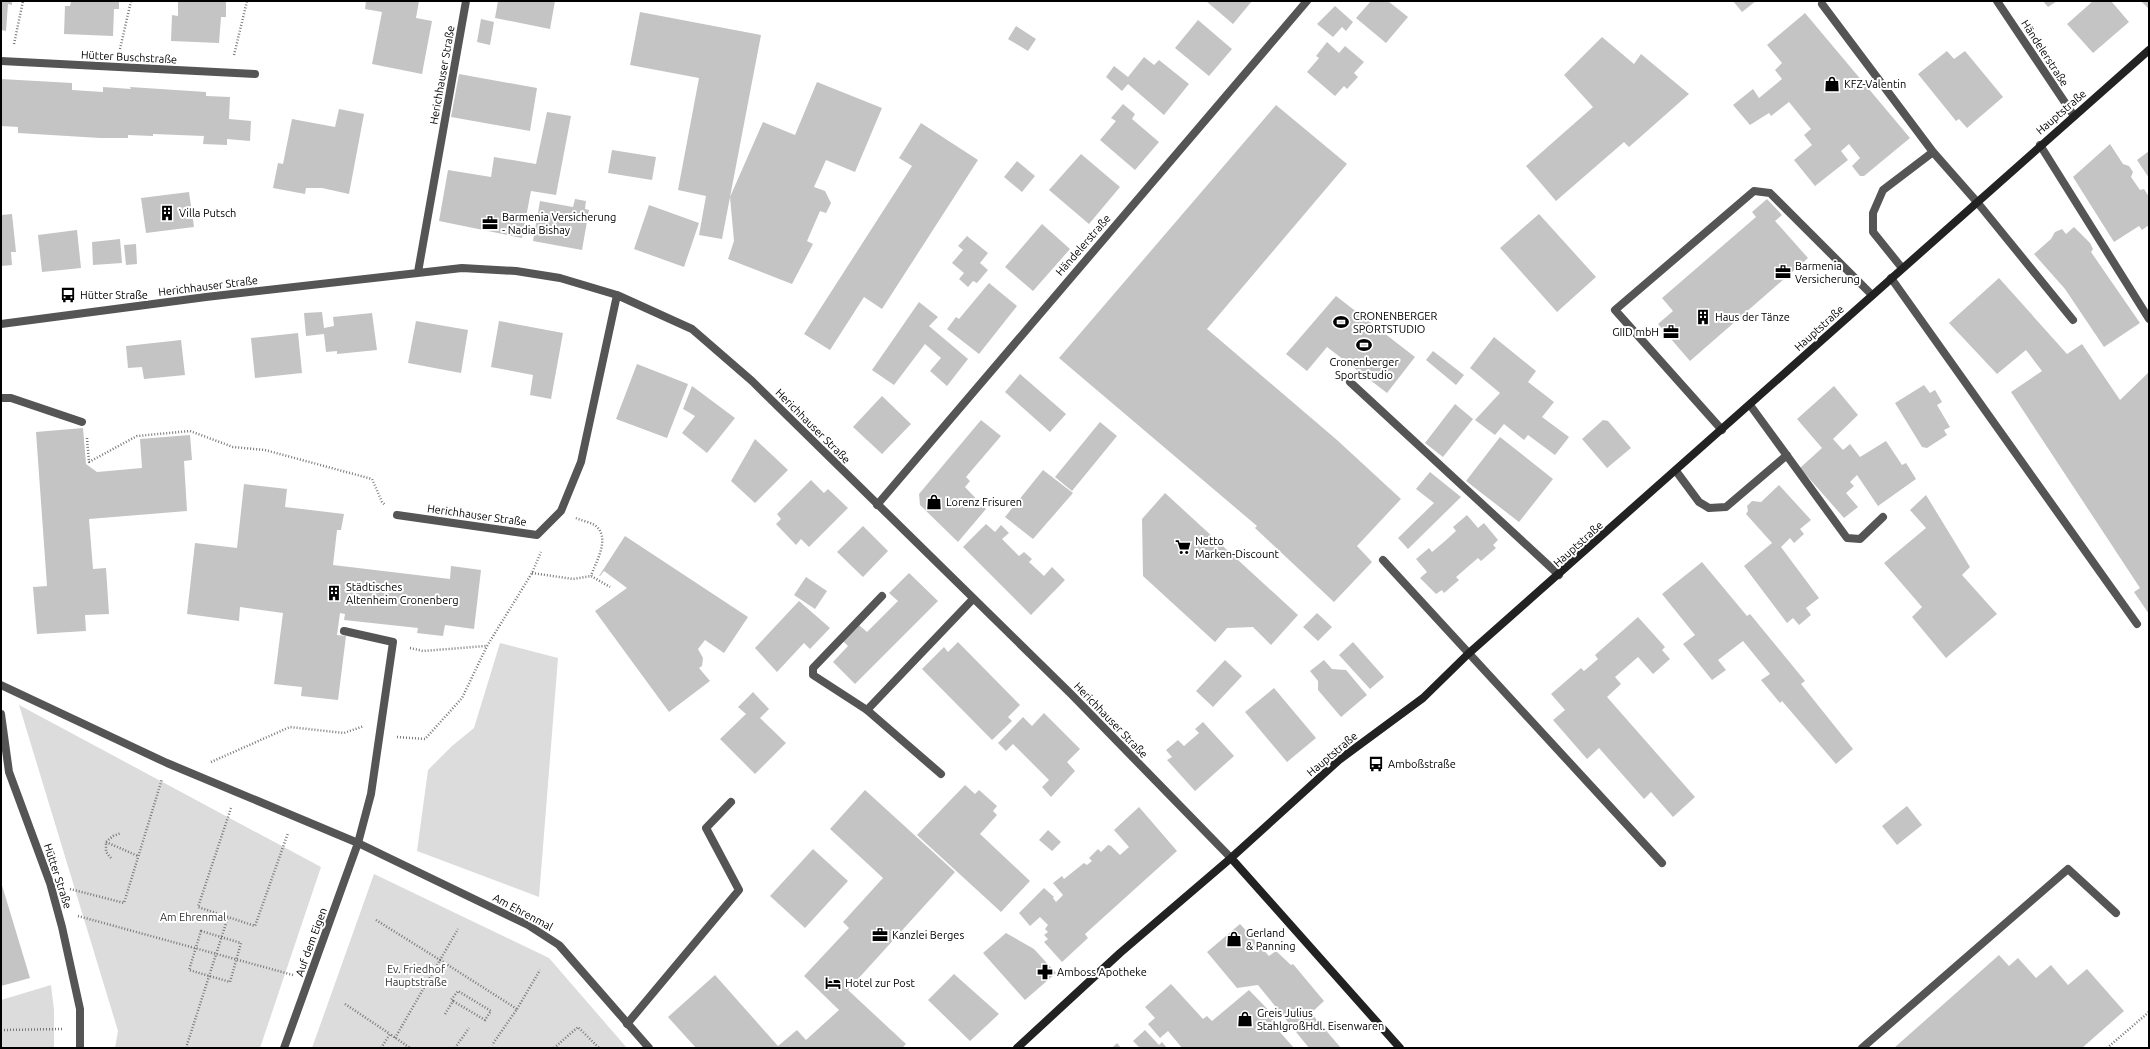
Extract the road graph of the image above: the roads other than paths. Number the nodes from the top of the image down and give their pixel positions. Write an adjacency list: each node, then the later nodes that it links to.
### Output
1 (466, 1): 13 (street, Herichhauser Straße)
2 (1307, 1): 27 (street, Händelerstraße)
3 (1998, 1): 8 (street, Händelerstraße)
4 (1822, 4): 10 (street)
5 (2149, 50): 8 (main road, Hauptstraße)
6 (1, 61): 7 (street, Hütter Buschstraße)
7 (255, 74)
8 (2074, 116): 9 (main road, Hauptstraße)
9 (2040, 146): 11 (main road, Hauptstraße); 17 (street)
10 (1933, 152): 11 (street); 12 (street)
11 (1977, 202): 12 (main road, Hauptstraße); 18 (street)
12 (1902, 268): 14 (main road, Hauptstraße)
13 (418, 272): 15 (street, Herichhauser Straße); 19 (street, Herichhauser Straße)
14 (1891, 278): 16 (main road, Hauptstraße); 34 (street)
15 (617, 294): 27 (street, Herichhauser Straße); 28 (street, Herichhauser Straße)
16 (1872, 295): 22 (main road, Hauptstraße); 24 (street)
17 (2149, 319)
18 (2073, 320)
19 (1, 324)
20 (1350, 382): 31 (street)
21 (1, 398): 23 (street)
22 (1750, 405): 24 (main road, Hauptstraße); 25 (street)
23 (82, 422)
24 (1722, 430): 26 (main road, Hauptstraße)
25 (1787, 455): 26 (street); 29 (street)
26 (1676, 471): 31 (main road, Hauptstraße)
27 (877, 505): 33 (street, Herichhauser Straße)
28 (397, 515)
29 (1883, 518)
30 (1383, 560): 36 (street)
31 (1559, 575): 36 (main road, Hauptstraße)
32 (882, 596): 38 (street)
33 (974, 599): 38 (street); 43 (street, Herichhauser Straße)
34 (2137, 624)
35 (344, 631): 42 (street, Auf dem Eigen)
36 (1468, 654): 43 (main road, Hauptstraße); 44 (street)
37 (1, 685): 42 (street, Am Ehrenmal)
38 (867, 710): 40 (street)
39 (1, 714): 47 (street, Hütter Straße)
40 (941, 774)
41 (731, 802): 46 (street)
42 (358, 843): 46 (street, Am Ehrenmal); 48 (street, Auf dem Eigen)
43 (1231, 858): 50 (main road, Hauptstraße); 51 (main road)
44 (1662, 863)
45 (2116, 914): 52 (street)
46 (627, 1024): 49 (street, Am Ehrenmal)
47 (80, 1048)
48 (284, 1048)
49 (648, 1048)
50 (1017, 1048)
51 (1400, 1048)
52 (1862, 1048)

